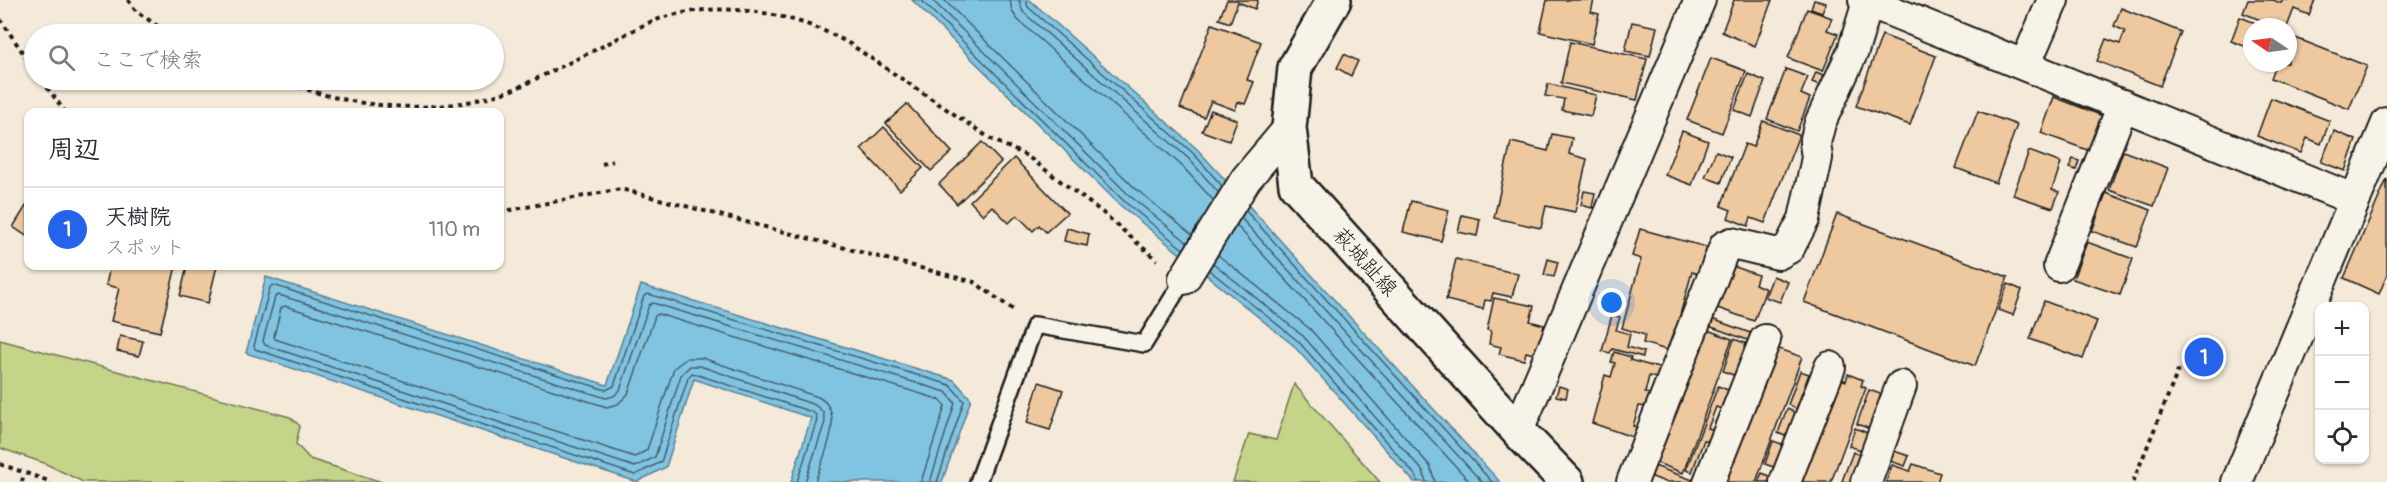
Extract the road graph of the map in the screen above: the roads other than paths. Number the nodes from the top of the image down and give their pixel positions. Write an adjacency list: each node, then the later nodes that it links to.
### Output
1 (1334, 0): 8 (main road, 萩城趾線)
2 (1700, 0): 15 (street)
3 (2053, 0): 5 (street)
4 (1866, 1): 5 (street); 18 (street)
5 (2025, 66): 6 (street)
6 (2124, 105): 9 (street); 10 (street)
7 (2387, 123): 9 (street)
8 (1289, 128): 11 (street); 15 (main road, 萩城趾線)
9 (2355, 200): 22 (street)
10 (2059, 266)
11 (1182, 282): 16 (lane)
12 (1765, 340): 19 (street)
13 (1830, 367): 20 (street)
14 (1901, 386): 21 (street)
15 (1518, 431): 17 (main road, 萩城趾線)
16 (978, 482)
17 (1567, 482)
18 (1632, 482)
19 (1709, 482)
20 (1785, 482)
21 (1866, 482)
22 (2237, 482)

